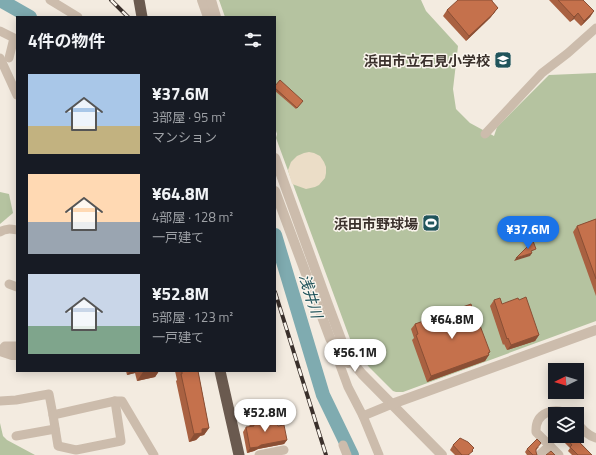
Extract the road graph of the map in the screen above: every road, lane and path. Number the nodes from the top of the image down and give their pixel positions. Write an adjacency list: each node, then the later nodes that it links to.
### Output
1 (50, 0): 5 (street)
2 (139, 0): 6 (highway)
3 (202, 0): 7 (street)
4 (211, 0): 8 (street)
5 (76, 16)
6 (142, 16)
7 (208, 16)
8 (216, 16)
9 (596, 28): 13 (street)
10 (0, 31): 11 (street)
11 (7, 58): 12 (street)
12 (16, 91)
13 (485, 134)
14 (276, 161): 24 (street)
15 (276, 194): 19 (street)
16 (16, 230): 17 (street)
17 (0, 232)
18 (596, 330): 27 (street)
19 (330, 338): 24 (street); 30 (street)
20 (16, 346): 21 (street)
21 (0, 351): 22 (street)
22 (16, 355)
23 (220, 372): 39 (highway)
24 (362, 374): 27 (street)
25 (0, 401): 29 (street)
26 (115, 401): 29 (street); 31 (street); 38 (street)
27 (392, 404): 30 (street); 43 (street)
28 (548, 412): 36 (street)
29 (53, 415): 31 (street)
30 (363, 416): 42 (street)
31 (55, 430): 33 (street)
32 (584, 432): 34 (street)
33 (16, 436)
34 (596, 438)
35 (343, 445): 41 (street)
36 (550, 445): 44 (street); 45 (street)
37 (284, 450): 40 (street)
38 (154, 455)
39 (239, 455)
40 (259, 455)
41 (347, 455)
42 (379, 455)
43 (442, 455)
44 (539, 455)
45 (559, 455)

